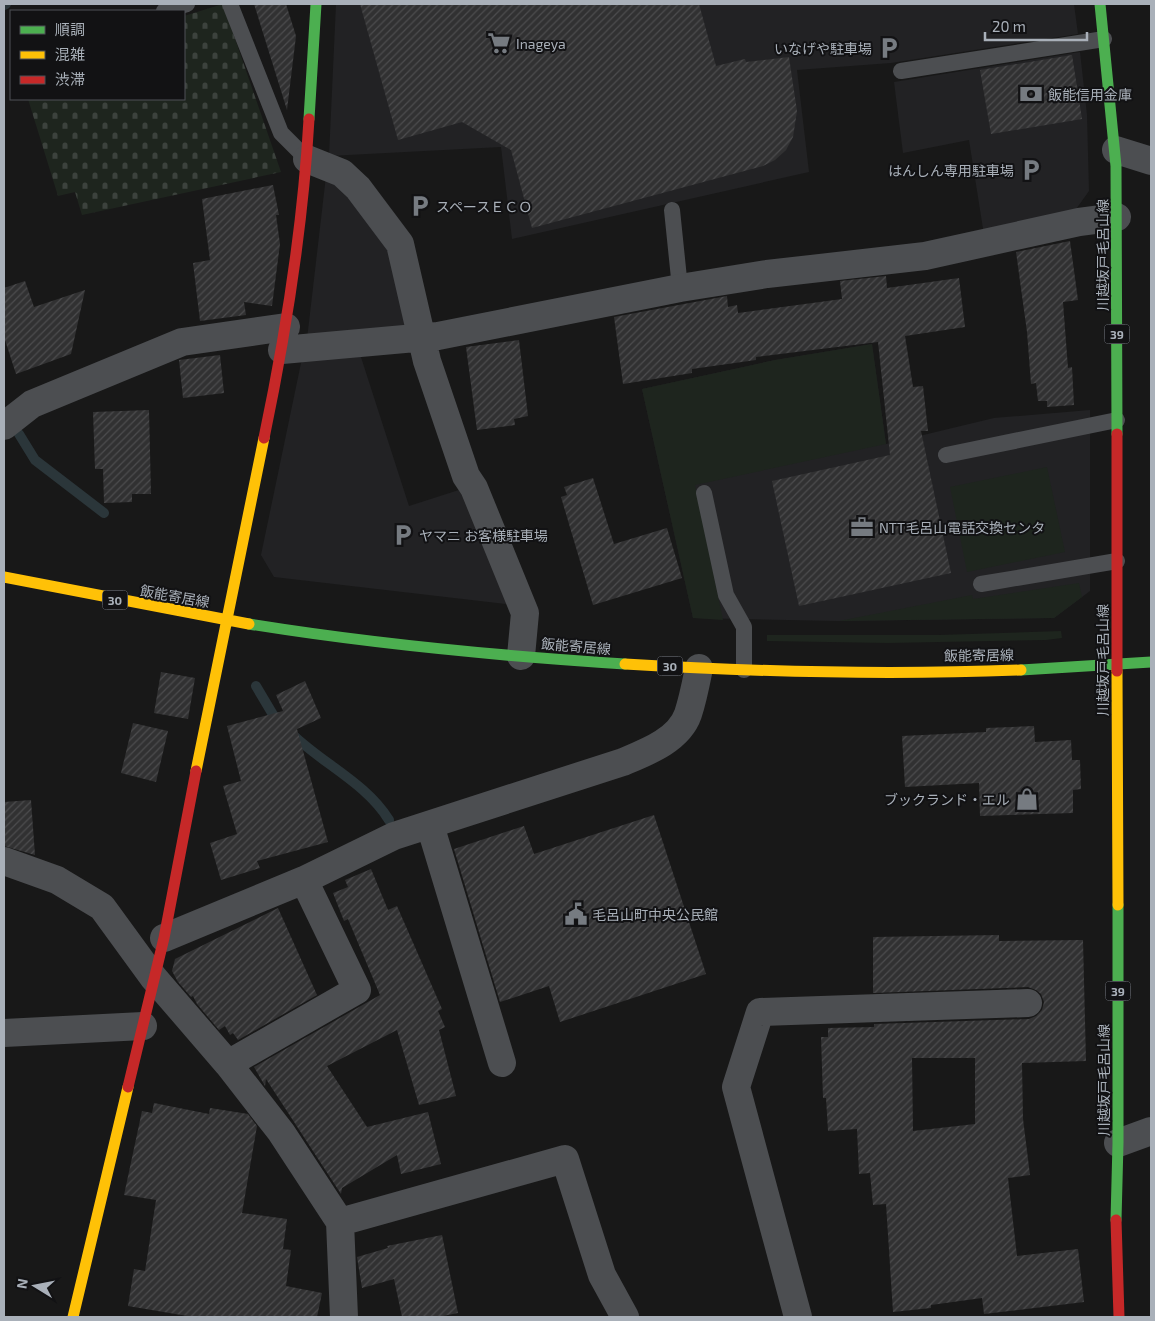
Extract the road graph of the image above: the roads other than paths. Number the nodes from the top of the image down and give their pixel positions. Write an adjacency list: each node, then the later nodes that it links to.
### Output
1 (187, 4): 5 (lane)
2 (230, 4): 9 (lane)
3 (316, 4): 9 (main road)
4 (1100, 4): 6 (main road, 川越坂戸毛呂山線 / 39)
5 (167, 10)
6 (1104, 39): 7 (lane); 8 (main road, 川越坂戸毛呂山線 / 39)
7 (901, 71)
8 (1116, 150): 10 (street); 12 (main road, 川越坂戸毛呂山線 / 39)
9 (307, 159): 14 (main road); 15 (street)
10 (1151, 161)
11 (672, 210): 13 (lane)
12 (1117, 217): 13 (street); 16 (main road, 川越坂戸毛呂山線 / 39)
13 (680, 288): 15 (street)
14 (284, 338): 15 (street); 17 (street); 23 (main road)
15 (421, 338): 24 (street)
16 (1117, 420): 18 (lane); 20 (main road, 川越坂戸毛呂山線 / 39)
17 (4, 426)
18 (946, 455)
19 (704, 493): 28 (lane)
20 (1117, 561): 22 (lane); 26 (main road, 川越坂戸毛呂山線 / 39)
21 (4, 577): 23 (main road, 飯能寄居線 / 30)
22 (981, 584)
23 (226, 620): 24 (main road, 飯能寄居線 / 30); 32 (main road)
24 (521, 656): 27 (main road, 飯能寄居線 / 30)
25 (1151, 662): 26 (main road, 飯能寄居線 / 30)
26 (1117, 665): 28 (main road, 飯能寄居線 / 30); 40 (main road, 川越坂戸毛呂山線 / 39)
27 (700, 668): 28 (main road, 飯能寄居線 / 30); 29 (street)
28 (744, 670)
29 (430, 825): 31 (street); 38 (street)
30 (4, 861): 33 (street)
31 (304, 880): 32 (street); 37 (street)
32 (164, 938): 33 (main road)
33 (153, 976): 35 (main road); 37 (street)
34 (1028, 1003): 45 (street)
35 (143, 1026): 36 (street); 42 (main road)
36 (4, 1033)
37 (228, 1064): 41 (street)
38 (502, 1064)
39 (1151, 1131): 40 (street)
40 (1118, 1143): 46 (main road, 川越坂戸毛呂山線 / 39)
41 (340, 1222): 43 (street); 44 (street)
42 (74, 1317)
43 (344, 1317)
44 (626, 1317)
45 (798, 1317)
46 (1120, 1317)

